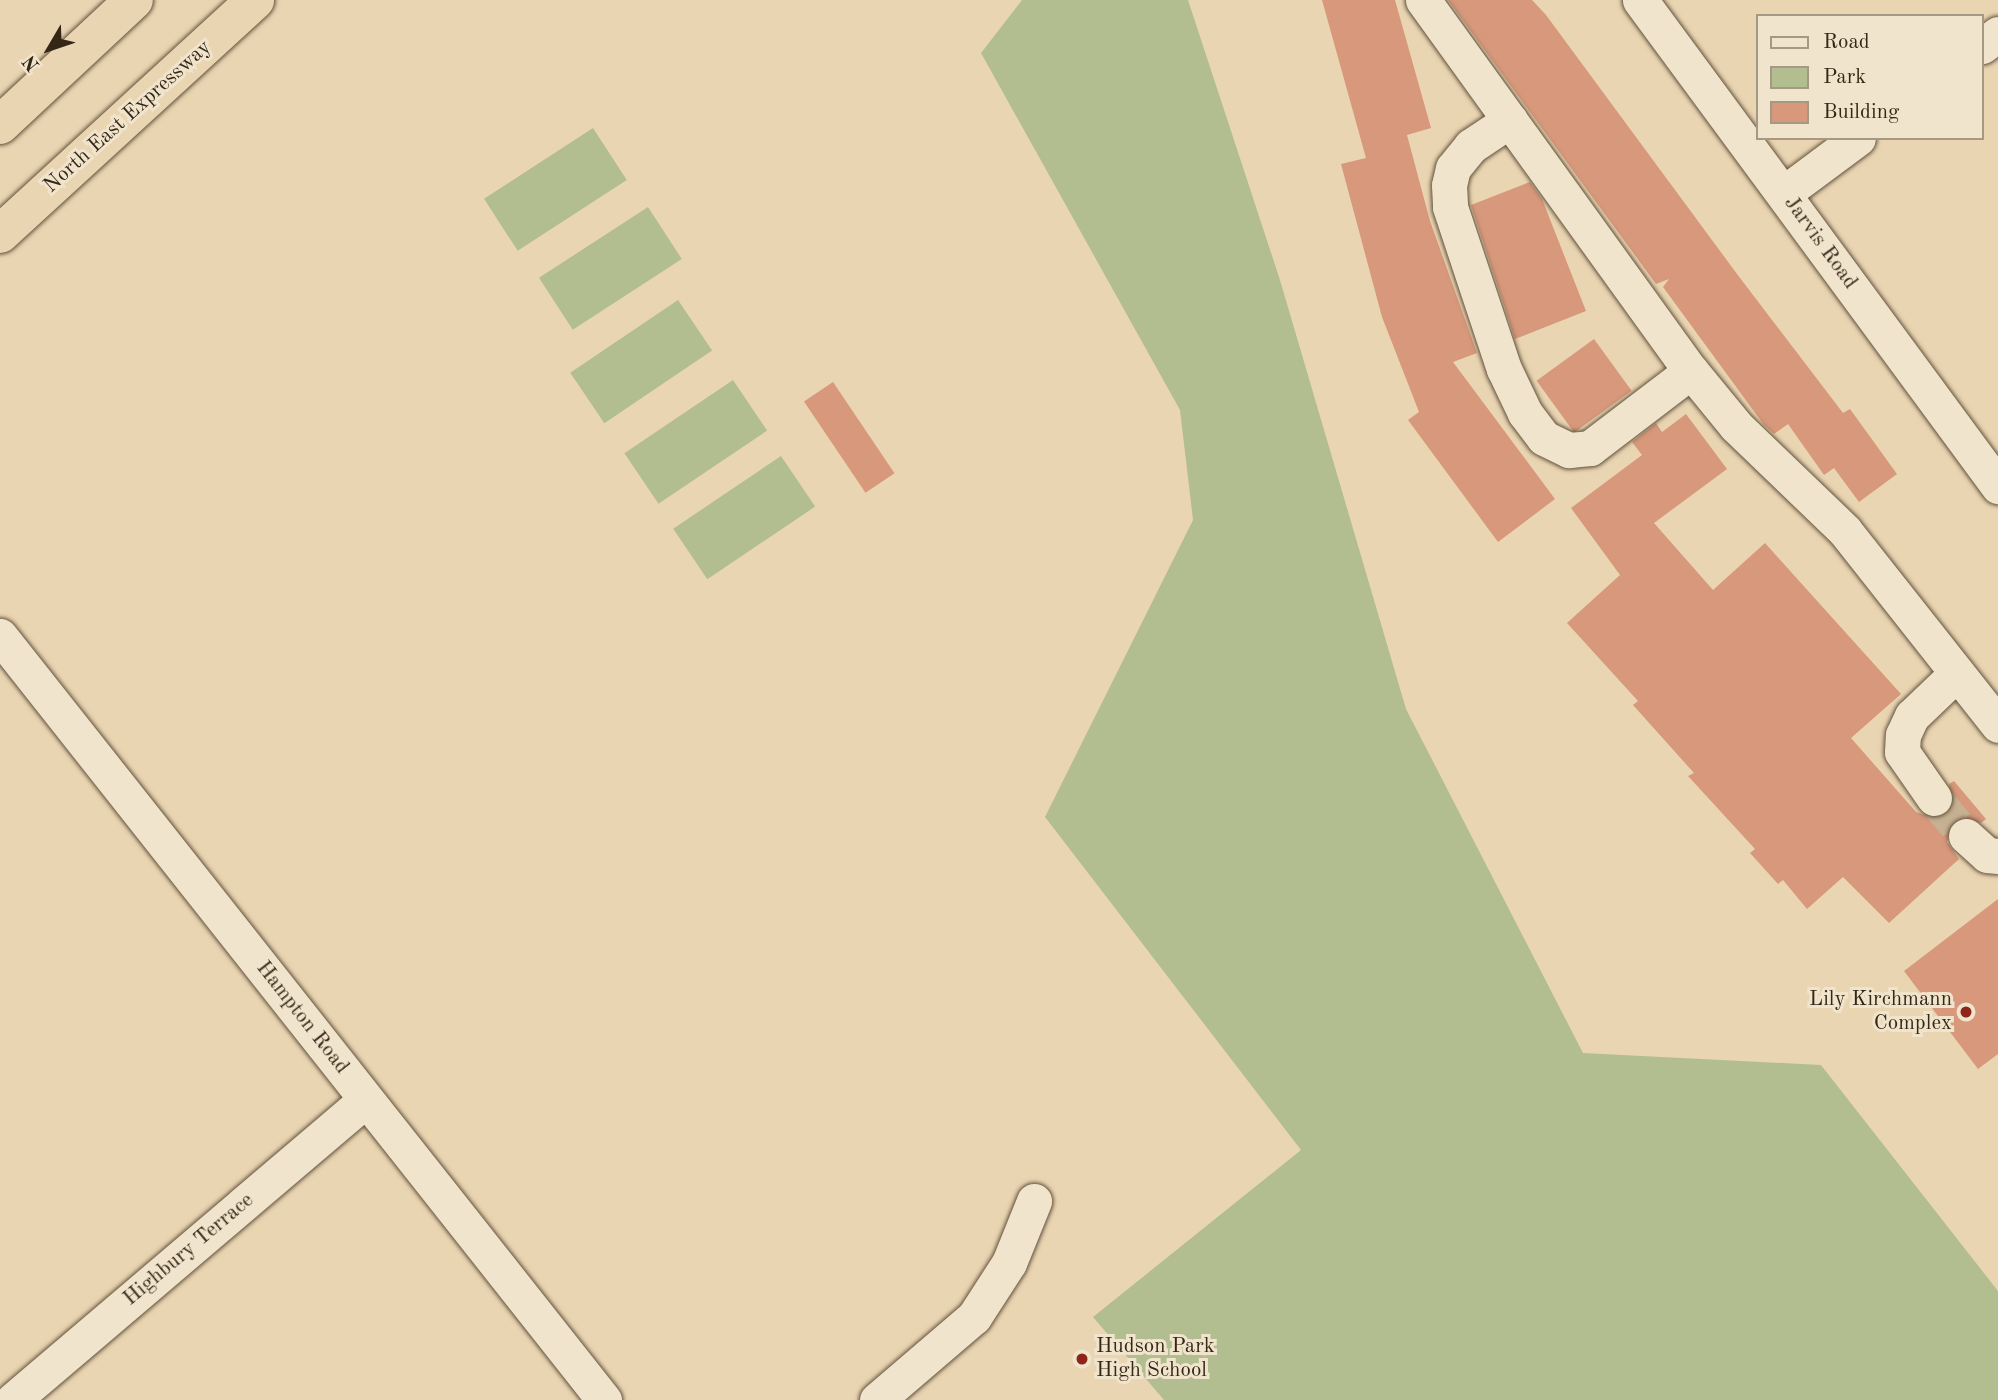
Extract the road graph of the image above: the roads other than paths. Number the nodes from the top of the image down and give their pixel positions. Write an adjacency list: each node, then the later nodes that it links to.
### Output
1 (134, 0): 6 (highway)
2 (255, 0): 9 (highway, North East Expressway)
3 (1423, 0): 5 (street)
4 (1640, 0): 8 (street, Jarvis Road)
5 (1510, 120): 10 (street); 10 (street)
6 (0, 125)
7 (1855, 140): 8 (street)
8 (1784, 193): 11 (street, Jarvis Road)
9 (0, 234)
10 (1691, 371): 13 (street)
11 (1998, 486)
12 (0, 636): 18 (street, Hampton Road)
13 (1957, 673): 14 (street); 15 (street)
14 (1998, 725)
15 (1934, 797)
16 (1966, 836): 17 (street)
17 (1998, 856)
18 (366, 1100): 20 (street, Highbury Terrace); 21 (street, Hampton Road)
19 (1034, 1201): 22 (street)
20 (13, 1400)
21 (604, 1400)
22 (877, 1400)

